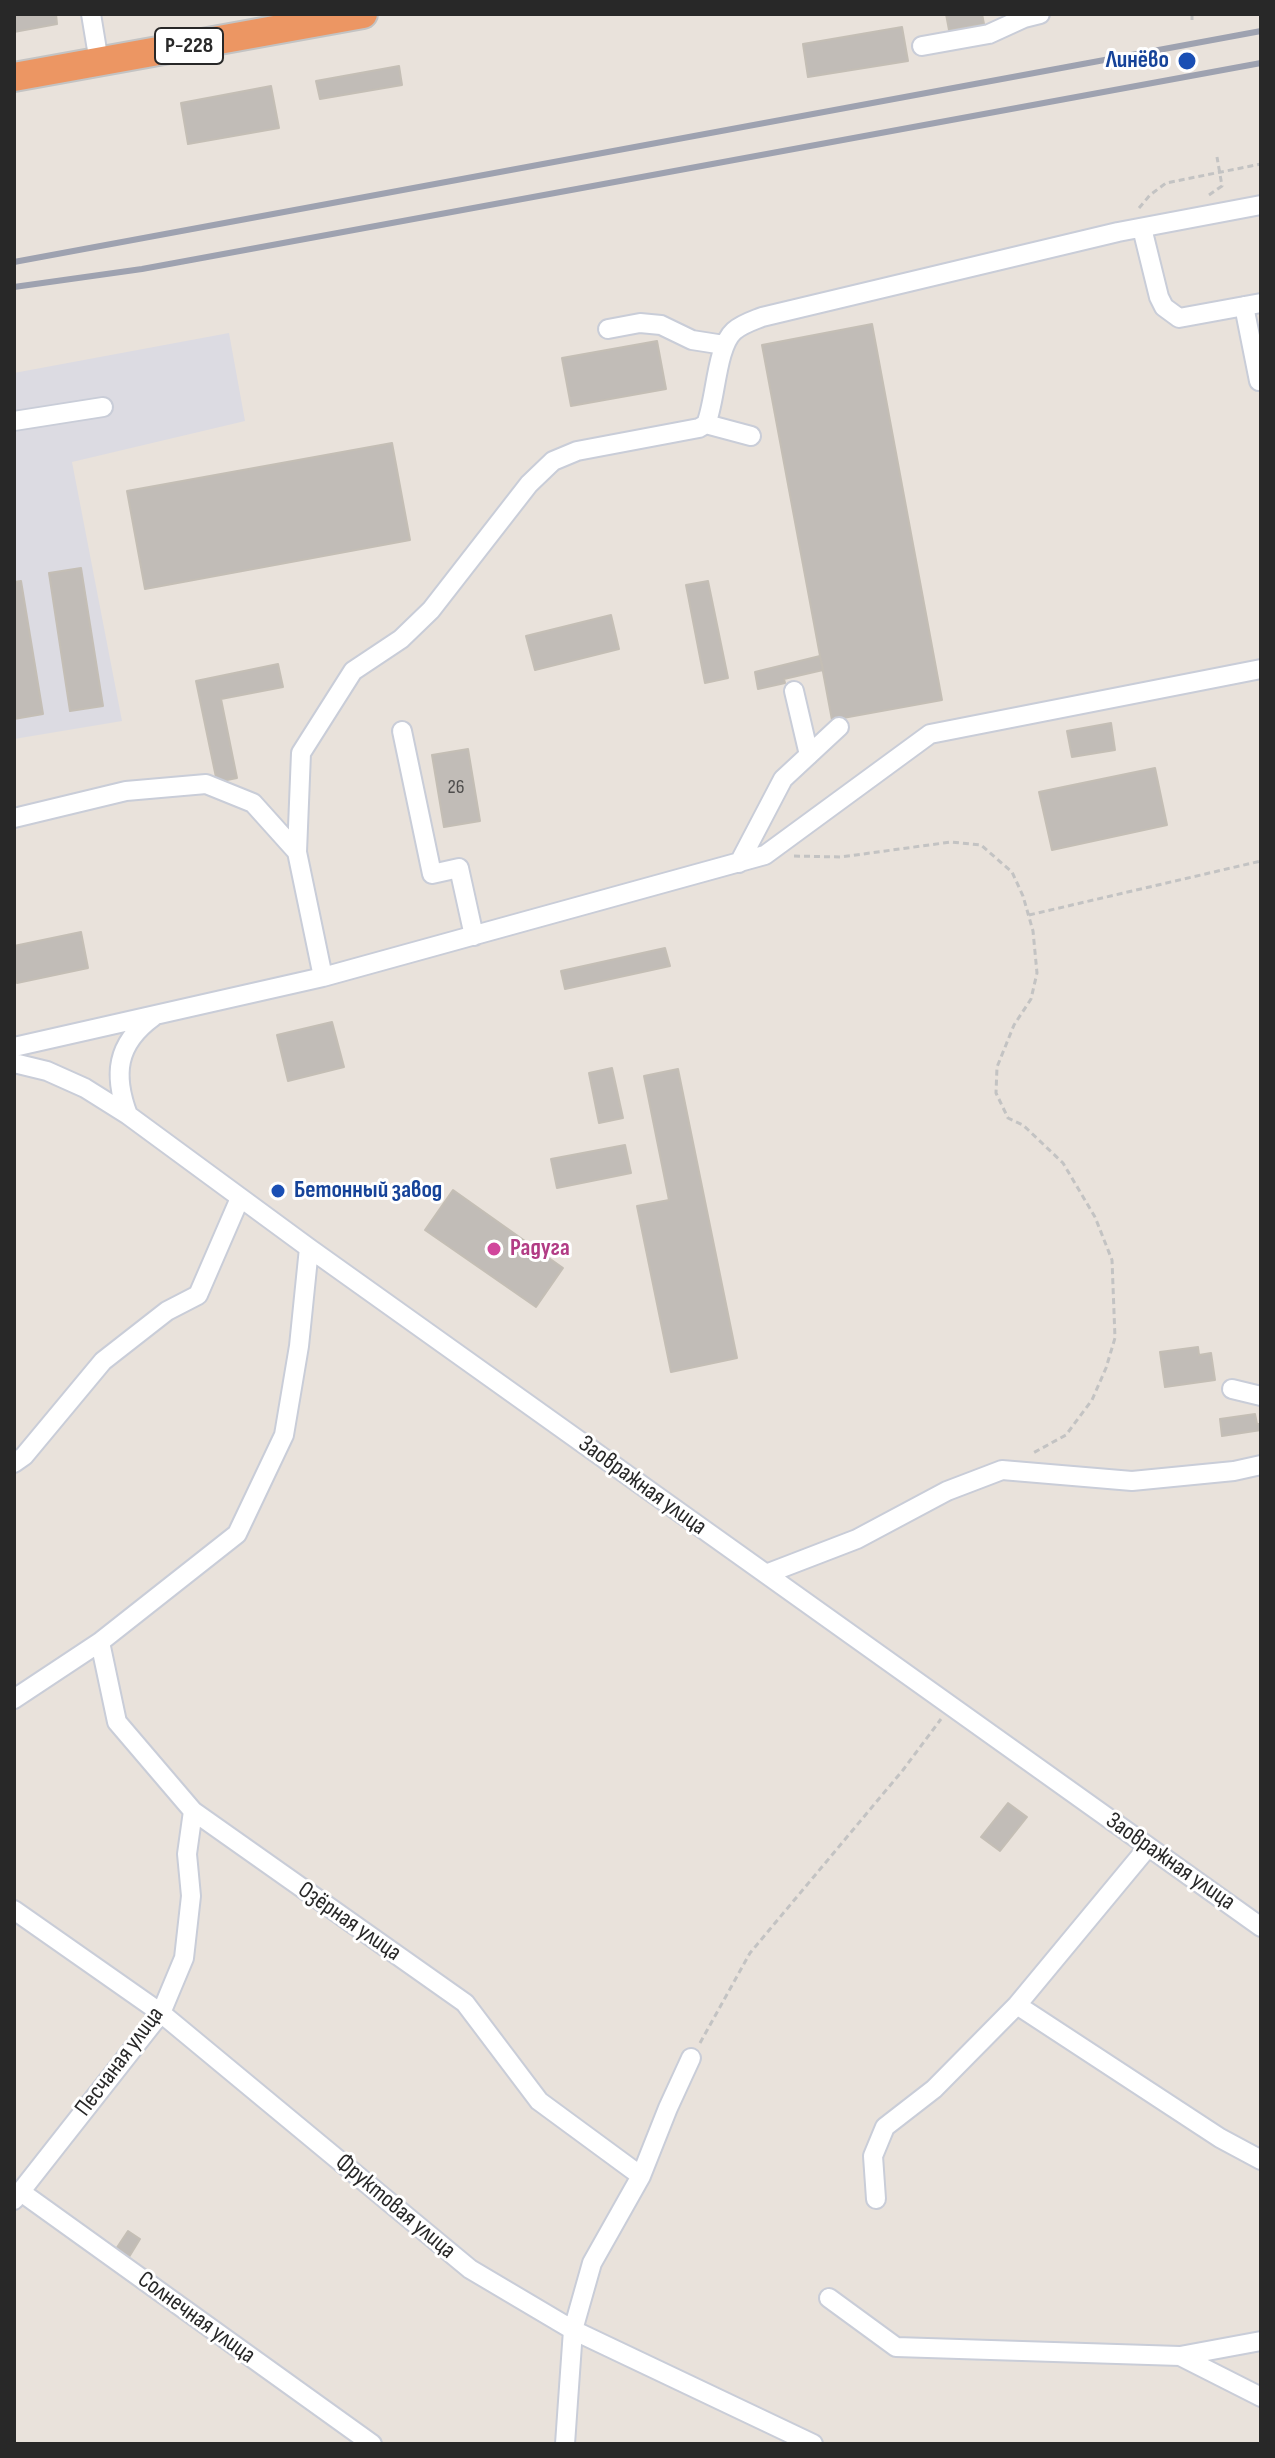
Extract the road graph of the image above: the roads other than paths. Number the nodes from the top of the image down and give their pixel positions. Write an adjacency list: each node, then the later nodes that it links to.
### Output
1 (91, 14): 5 (street)
2 (363, 14): 5 (highway, Р-228)
3 (1040, 14): 4 (street)
4 (922, 46)
5 (99, 62): 6 (highway, Р-228)
6 (14, 77)
7 (1261, 205): 8 (street)
8 (1142, 228): 9 (street); 11 (street)
9 (1253, 305): 12 (street)
10 (608, 329): 11 (street)
11 (724, 345): 15 (street)
12 (1259, 381)
13 (103, 407): 14 (street)
14 (14, 421)
15 (706, 424): 16 (street); 23 (street)
16 (751, 436)
17 (1261, 669): 24 (street)
18 (794, 691): 21 (street)
19 (839, 727): 21 (street)
20 (402, 731): 25 (street)
21 (809, 755): 24 (street)
22 (14, 818): 23 (street)
23 (297, 852): 26 (street)
24 (739, 863): 25 (street)
25 (474, 936): 26 (street)
26 (323, 977): 27 (street)
27 (155, 1015): 28 (street); 30 (street)
28 (14, 1047)
29 (14, 1063): 30 (street, Заовражная улица)
30 (128, 1115): 31 (street, Заовражная улица)
31 (240, 1198): 32 (street, Заовражная улица); 35 (street)
32 (309, 1248): 37 (street, Заовражная улица); 38 (street)
33 (1232, 1389): 34 (street)
34 (1261, 1396)
35 (14, 1463)
36 (1261, 1465): 37 (street)
37 (766, 1574): 41 (street, Заовражная улица)
38 (100, 1642): 39 (street); 40 (street, Озёрная улица)
39 (14, 1699)
40 (193, 1811): 45 (street, Песчаная улица); 48 (street, Озёрная улица)
41 (1148, 1847): 43 (street, Заовражная улица); 44 (street)
42 (14, 1910): 45 (street, Фруктовая улица)
43 (1261, 1927)
44 (1017, 2005): 47 (street); 50 (street)
45 (161, 2013): 49 (street, Песчаная улица); 52 (street, Фруктовая улица)
46 (691, 2058): 48 (street)
47 (1261, 2160)
48 (641, 2176): 52 (street)
49 (17, 2196): 56 (street, Солнечная улица)
50 (876, 2199)
51 (829, 2298): 54 (street)
52 (573, 2330): 57 (street); 58 (street, Фруктовая улица)
53 (1261, 2341): 54 (street)
54 (1180, 2356): 55 (street)
55 (1261, 2397)
56 (372, 2444)
57 (565, 2444)
58 (813, 2444)

